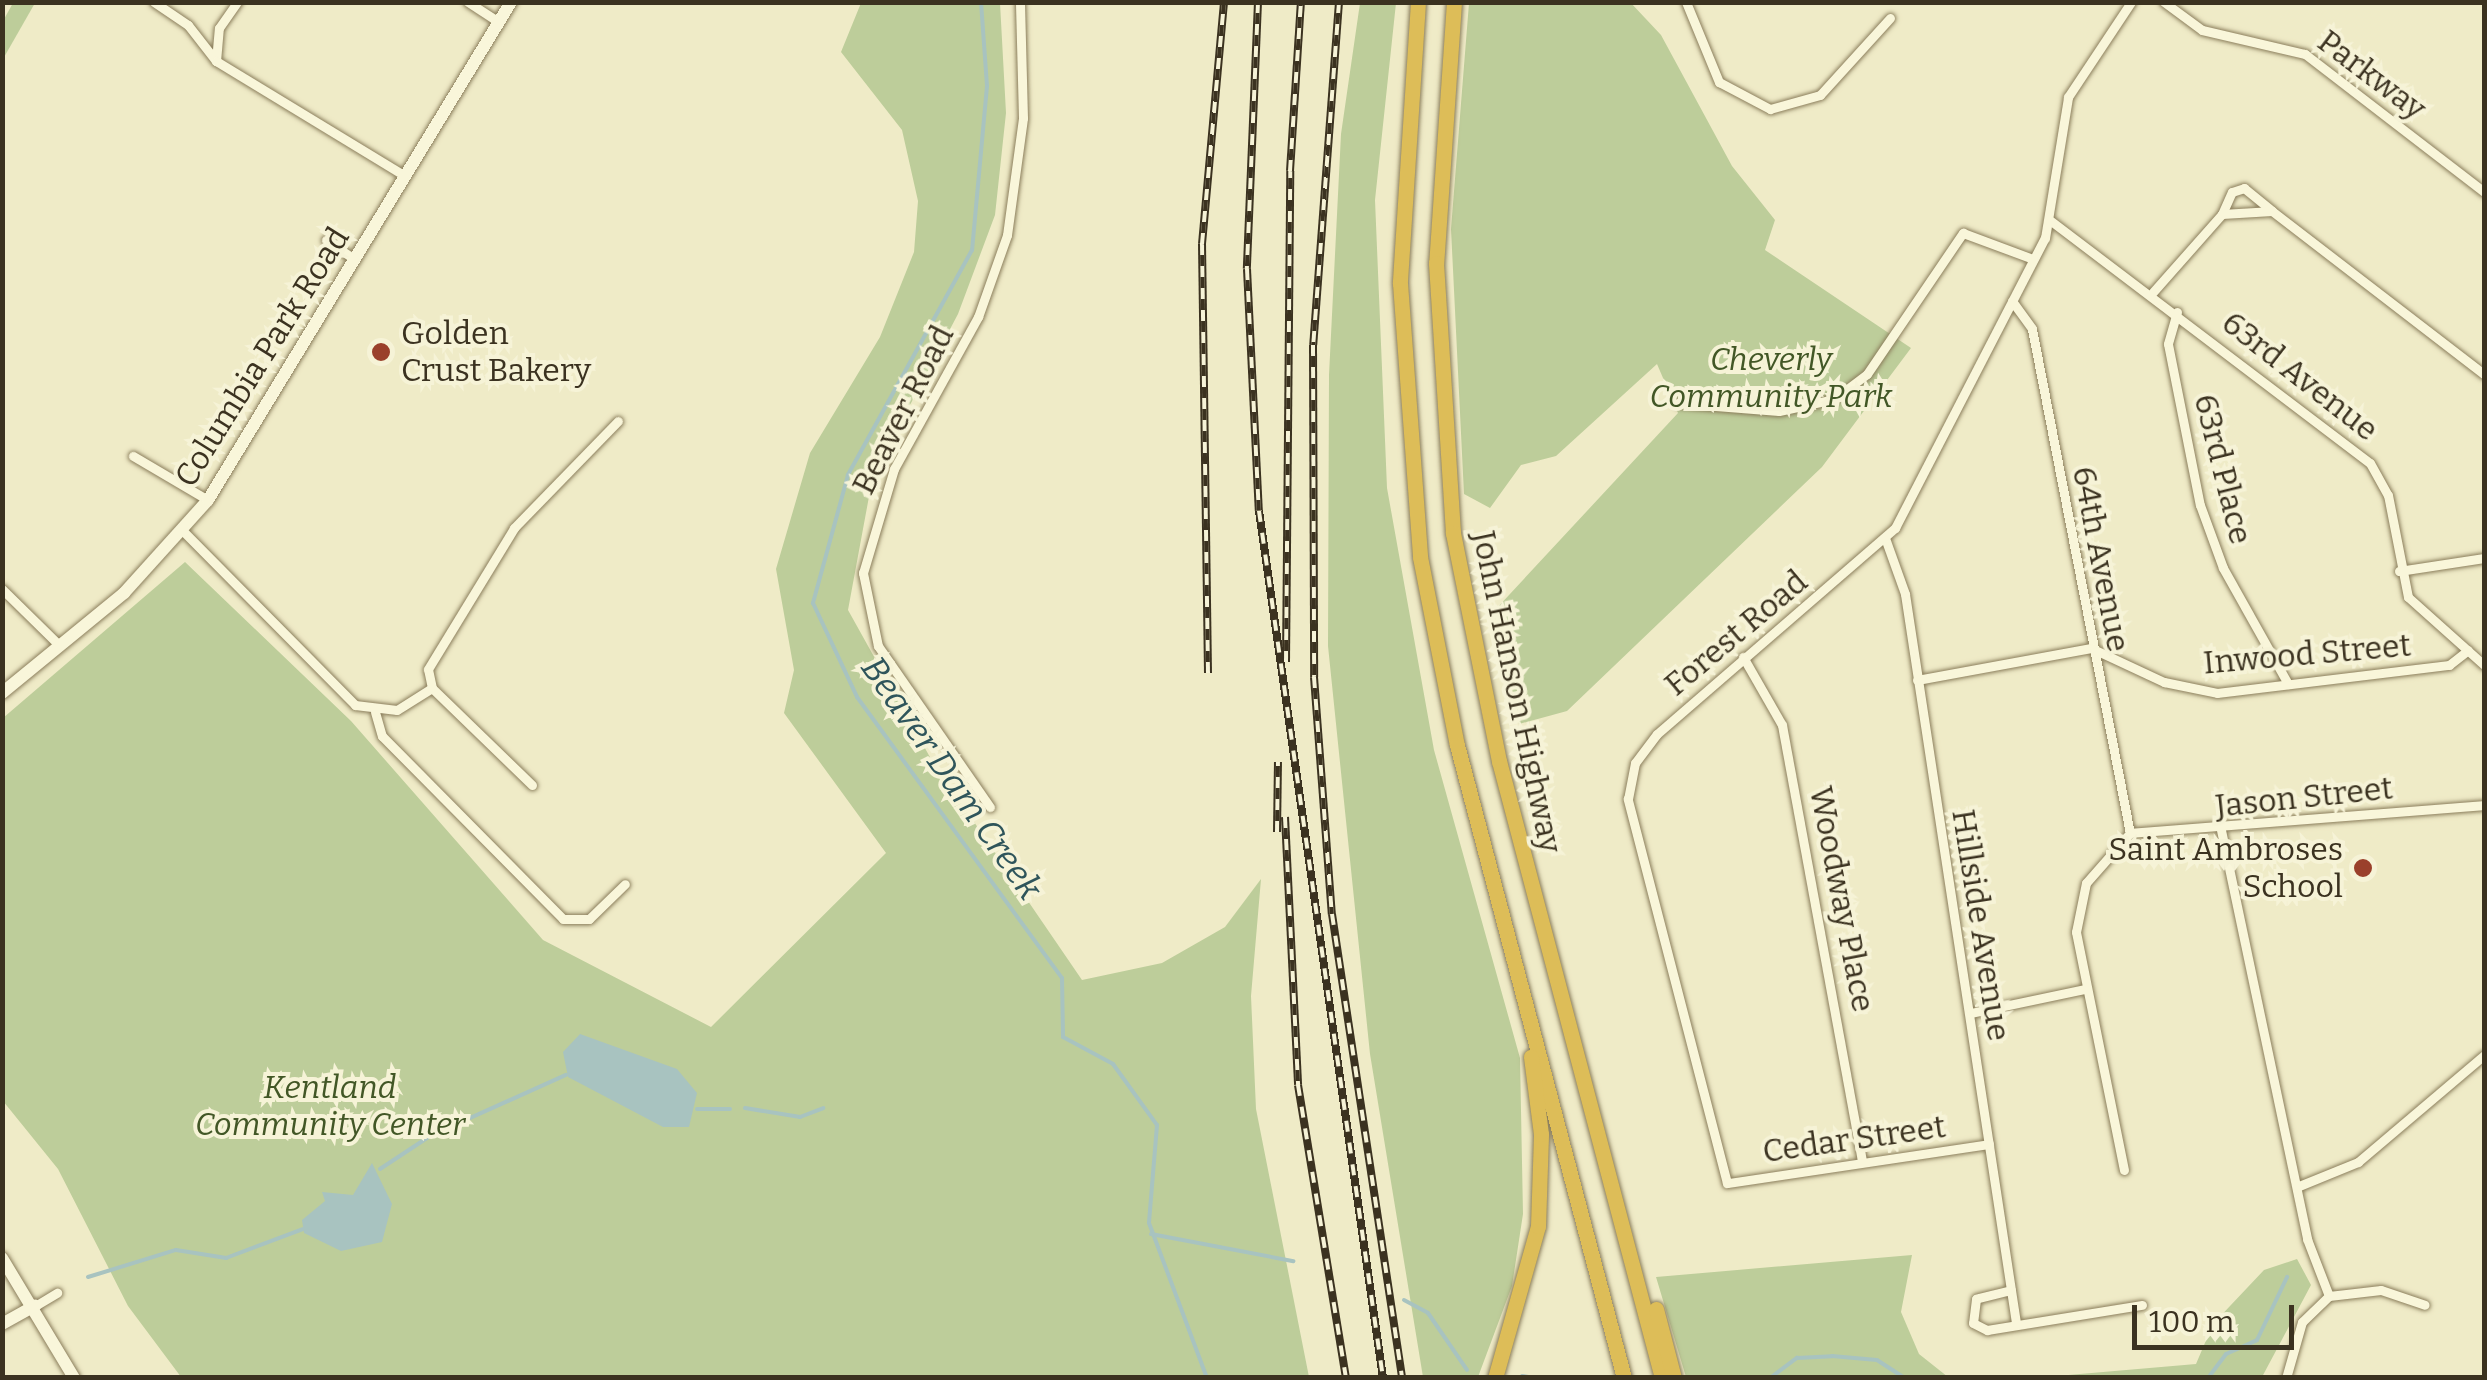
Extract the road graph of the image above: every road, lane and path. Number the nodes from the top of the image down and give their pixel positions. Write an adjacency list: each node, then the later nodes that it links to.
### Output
1 (154, 2): 13 (street)
2 (238, 2): 13 (street)
3 (468, 2): 12 (street)
4 (510, 2): 12 (street, Columbia Park Road)
5 (1020, 2): 47 (street, Beaver Road)
6 (1418, 2): 51 (highway, John Hanson Highway)
7 (1454, 2): 60 (highway, John Hanson Highway)
8 (1686, 2): 11 (street)
9 (2131, 2): 18 (street, Forest Road)
10 (2164, 2): 15 (street, Parkway)
11 (1890, 18)
12 (498, 22): 14 (street, Columbia Park Road)
13 (216, 61): 14 (street)
14 (405, 176): 20 (street, Columbia Park Road)
15 (2484, 192)
16 (2272, 212): 17 (street); 17 (street); 25 (street)
17 (2222, 214): 22 (street)
18 (2051, 221): 21 (street, Forest Road); 22 (street, 63rd Avenue)
19 (326, 240): 20 (street)
20 (354, 259): 29 (street, Columbia Park Road)
21 (2033, 259): 23 (street, Forest Road); 26 (street)
22 (2154, 292): 24 (street, 63rd Avenue)
23 (2012, 302): 31 (street, Forest Road); 36 (street, 64th Avenue)
24 (2177, 312): 33 (street, 63rd Avenue); 41 (street, 63rd Place)
25 (2484, 374)
26 (1678, 403)
27 (618, 421): 42 (street)
28 (133, 456): 29 (street)
29 (208, 500): 30 (street, Columbia Park Road)
30 (184, 531): 35 (street, Columbia Park Road); 44 (street)
31 (1885, 538): 38 (street, Forest Road); 40 (street, Hillside Avenue)
32 (2484, 558): 33 (street)
33 (2399, 571): 37 (street, 63rd Avenue)
34 (2, 589): 35 (street)
35 (60, 646): 43 (street, Columbia Park Road)
36 (2091, 648): 40 (street); 41 (street, Inwood Street); 49 (street, 64th Avenue)
37 (2468, 650): 39 (street, 63rd Avenue); 41 (street, Inwood Street)
38 (1743, 656): 56 (street, Woodway Place); 58 (street, Forest Road)
39 (2484, 665)
40 (1918, 680): 53 (street, Hillside Avenue)
41 (2288, 684)
42 (432, 688): 44 (street); 45 (street)
43 (2, 693)
44 (375, 712): 50 (street)
45 (532, 786)
46 (2484, 805): 48 (street, Jason Street)
47 (990, 807)
48 (2221, 830): 49 (street, Jason Street); 59 (street)
49 (2130, 833): 52 (street)
50 (625, 884)
51 (1515, 965): 71 (highway); 72 (highway, John Hanson Highway)
52 (2086, 989): 53 (street); 57 (street)
53 (1971, 1013): 55 (street, Hillside Avenue)
54 (2484, 1055): 59 (street)
55 (1989, 1144): 56 (street, Cedar Street); 62 (street, Hillside Avenue)
56 (1862, 1162): 58 (street, Cedar Street)
57 (2124, 1170)
58 (1727, 1183)
59 (2299, 1186): 64 (street)
60 (1630, 1244): 73 (highway, John Hanson Highway); 74 (highway)
61 (2, 1258): 67 (street)
62 (2011, 1290): 69 (street, Hillside Avenue); 69 (street)
63 (57, 1293): 67 (street)
64 (2328, 1296): 66 (street); 75 (street)
65 (2142, 1305): 69 (street)
66 (2425, 1305)
67 (35, 1306): 68 (street); 70 (street)
68 (2, 1324)
69 (2016, 1324)
70 (74, 1378)
71 (1494, 1378)
72 (1624, 1378)
73 (1662, 1378)
74 (1674, 1378)
75 (2286, 1378)

